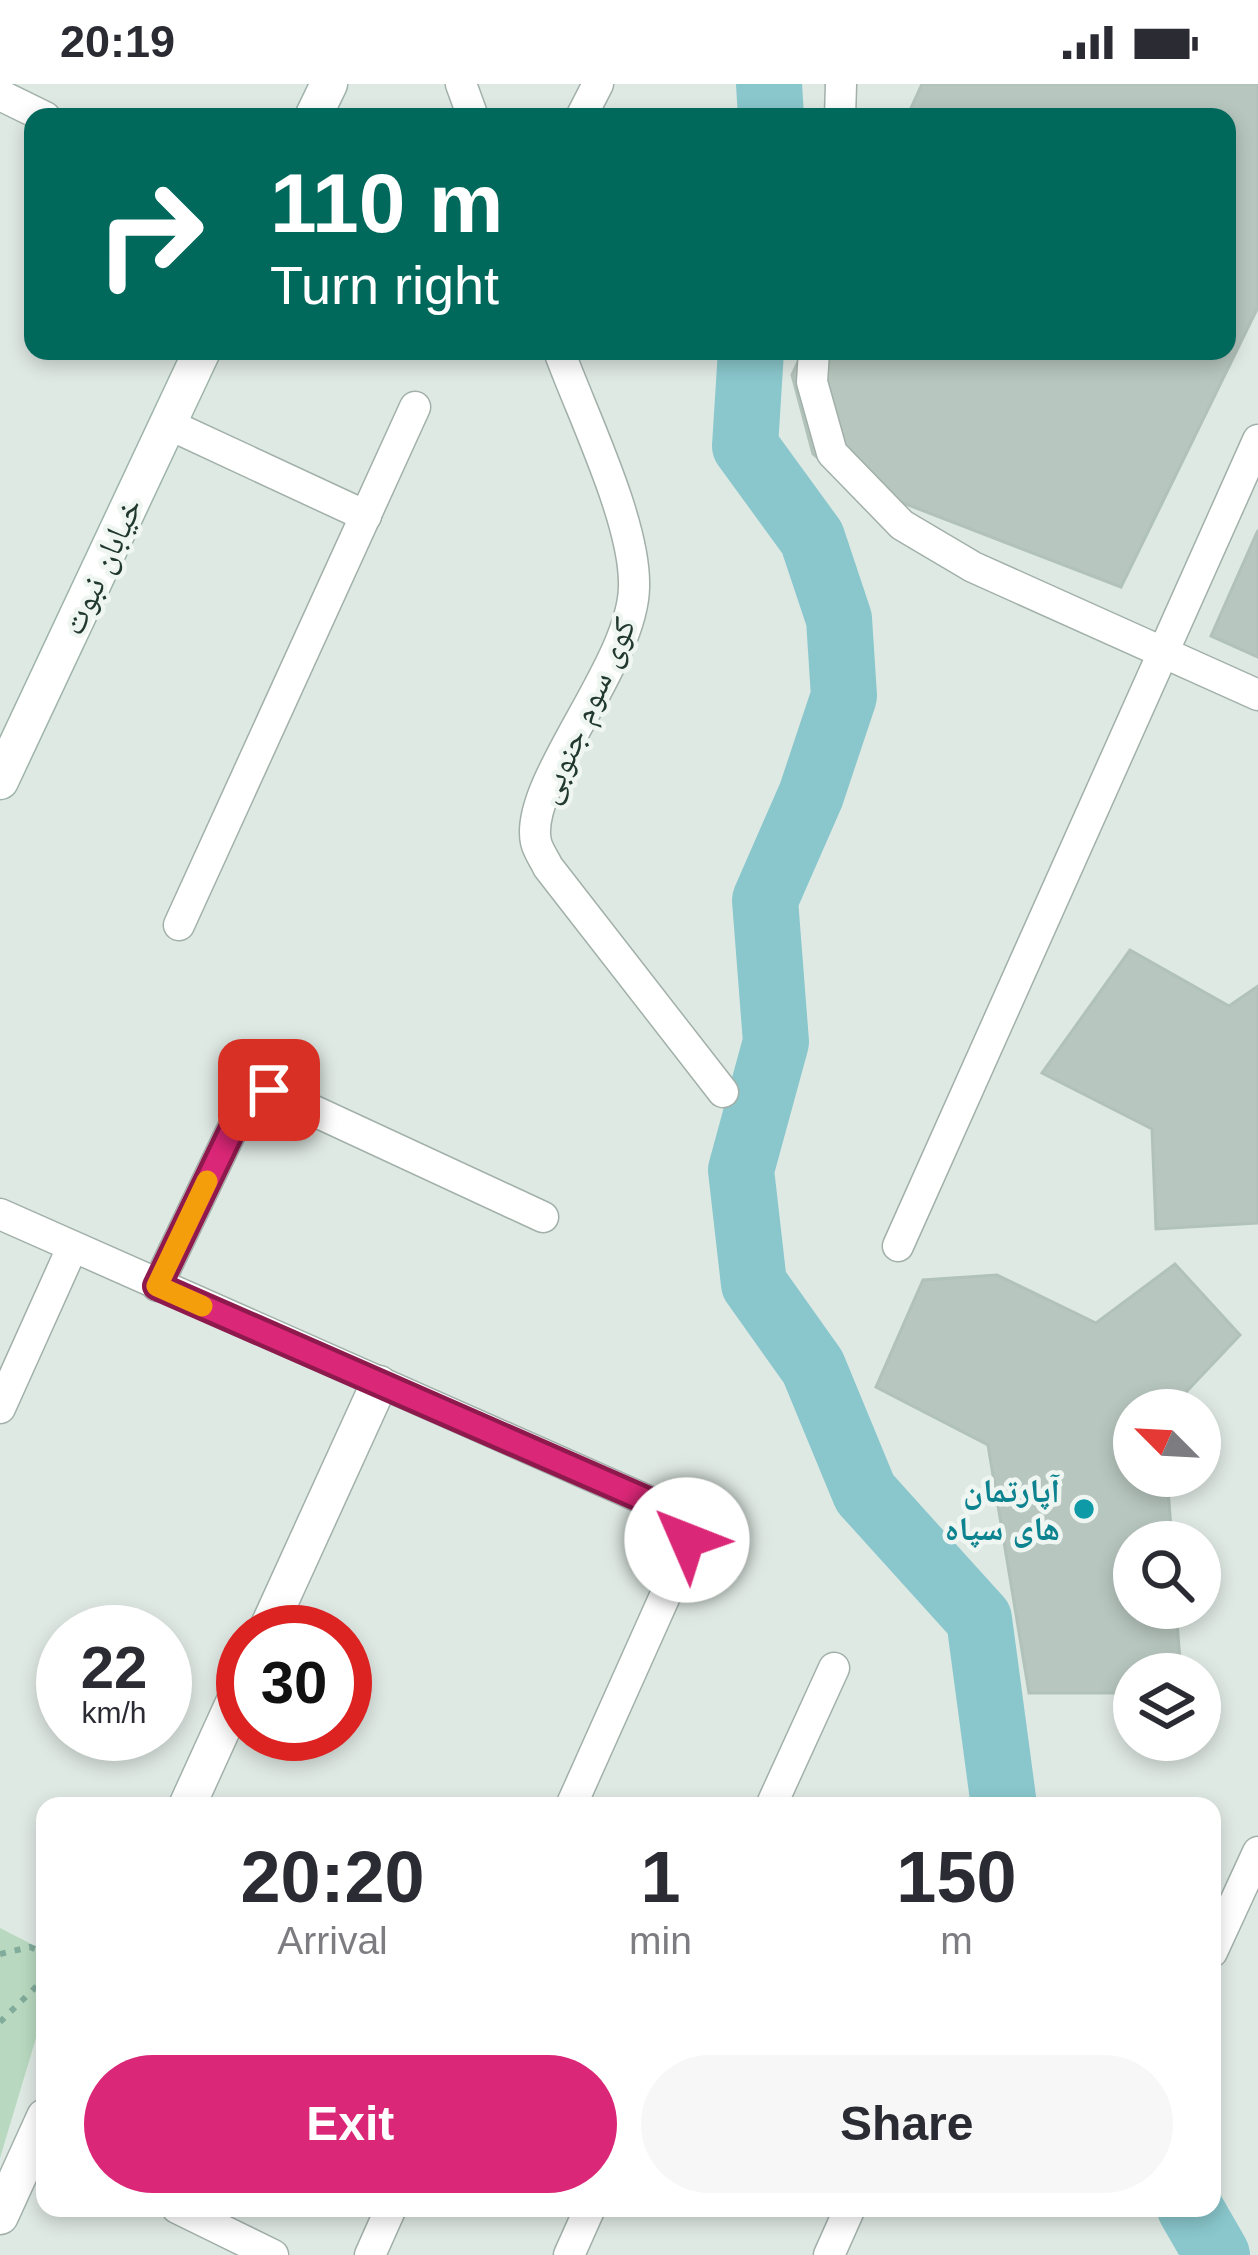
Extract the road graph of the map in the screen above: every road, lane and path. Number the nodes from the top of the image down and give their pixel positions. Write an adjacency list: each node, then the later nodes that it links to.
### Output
1 (198, 360): 5 (main road, خیابان نبوت)
2 (563, 360): 12 (street, کوی سوم جنوبی)
3 (813, 360): 8 (street)
4 (415, 407): 7 (street)
5 (168, 424): 7 (street); 10 (main road, خیابان نبوت)
6 (1258, 440): 8 (street)
7 (366, 516): 11 (street)
8 (1163, 649): 9 (street); 15 (street)
9 (1258, 695)
10 (1, 775)
11 (179, 925)
12 (723, 1092)
13 (0, 1214): 16 (street)
14 (543, 1217): 17 (street)
15 (898, 1246)
16 (72, 1248): 17 (street); 19 (street)
17 (157, 1286): 18 (street)
18 (379, 1384): 20 (main road); 24 (street)
19 (0, 1408)
20 (278, 1605)
21 (833, 1668): 25 (street)
22 (216, 1742): 23 (main road)
23 (191, 1797)
24 (575, 1797)
25 (775, 1797)
26 (1258, 1852): 27 (street)
27 (1221, 1932)
28 (36, 1949): 29 (path)
29 (0, 1954)
30 (36, 1987): 31 (path)
31 (0, 2022)
32 (36, 2145): 33 (main road)
33 (0, 2216)
34 (195, 2217): 38 (street)
35 (387, 2217): 39 (street)
36 (586, 2217): 40 (street)
37 (846, 2217): 41 (street)
38 (273, 2255)
39 (370, 2255)
40 (569, 2255)
41 (829, 2255)

